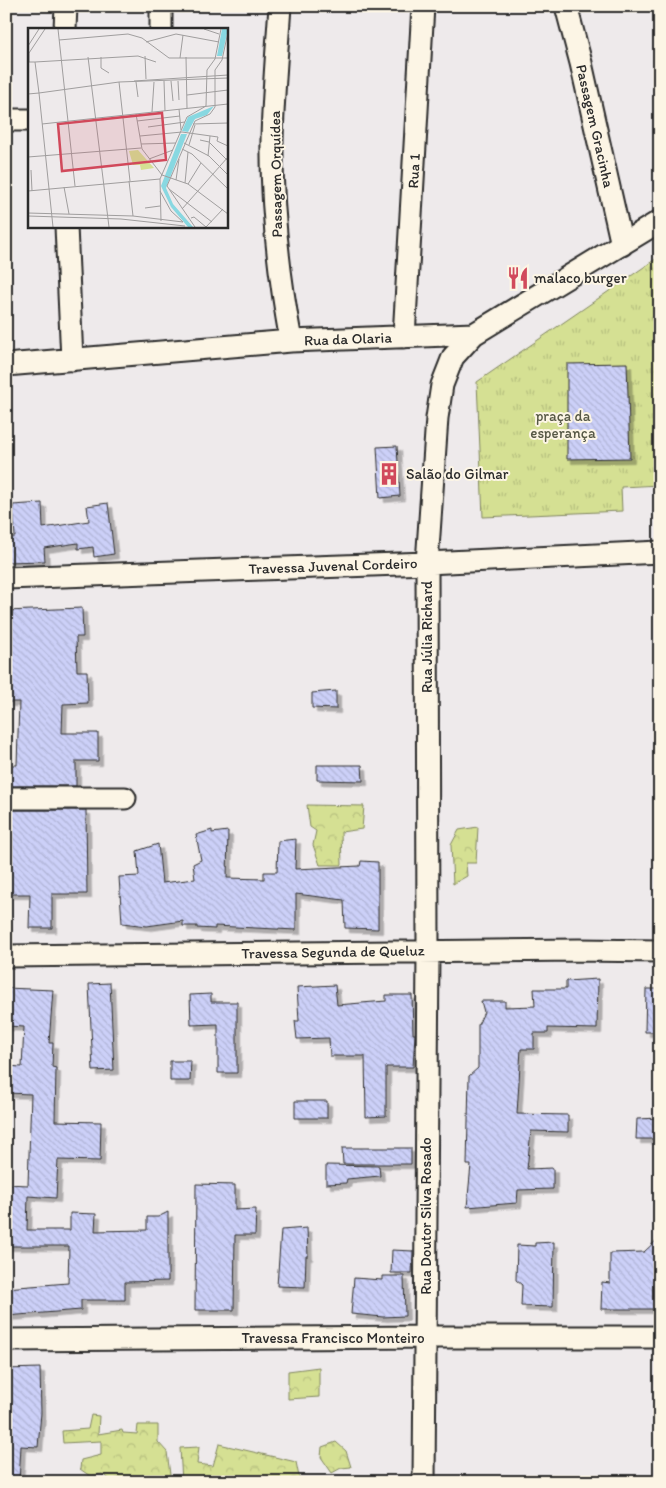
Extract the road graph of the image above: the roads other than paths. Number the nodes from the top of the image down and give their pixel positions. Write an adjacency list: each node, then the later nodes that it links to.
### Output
1 (66, 6): 6 (street)
2 (161, 6): 7 (street)
3 (280, 6): 15 (street, Passagem Orquídea)
4 (423, 6): 14 (street, Rua 1)
5 (566, 6): 12 (street, Passagem Gracinha)
6 (65, 28)
7 (161, 28)
8 (6, 120): 9 (street)
9 (28, 120)
10 (660, 221): 12 (street, Rua da Olaria)
11 (66, 228): 16 (street)
12 (622, 245): 13 (street, Rua da Olaria)
13 (474, 334): 14 (street, Rua da Olaria); 19 (street, Rua Júlia Richard)
14 (404, 337): 15 (street, Rua da Olaria)
15 (291, 341): 16 (street, Rua da Olaria)
16 (72, 360): 17 (street, Rua da Olaria)
17 (6, 365)
18 (660, 552): 19 (street, Travessa Juvenal Cordeiro)
19 (427, 563): 20 (street, Travessa Juvenal Cordeiro); 23 (street, Rua Júlia Richard)
20 (6, 578)
21 (6, 798): 22 (street)
22 (125, 798)
23 (428, 951): 24 (street, Travessa Segunda de Queluz); 25 (street, Travessa Segunda de Queluz); 26 (street, Rua Doutor Silva Rosado)
24 (660, 951)
25 (6, 956)
26 (425, 1337): 27 (street, Travessa Francisco Monteiro); 28 (street, Travessa Francisco Monteiro); 29 (street, Rua Doutor Silva Rosado)
27 (660, 1337)
28 (6, 1340)
29 (424, 1482)

